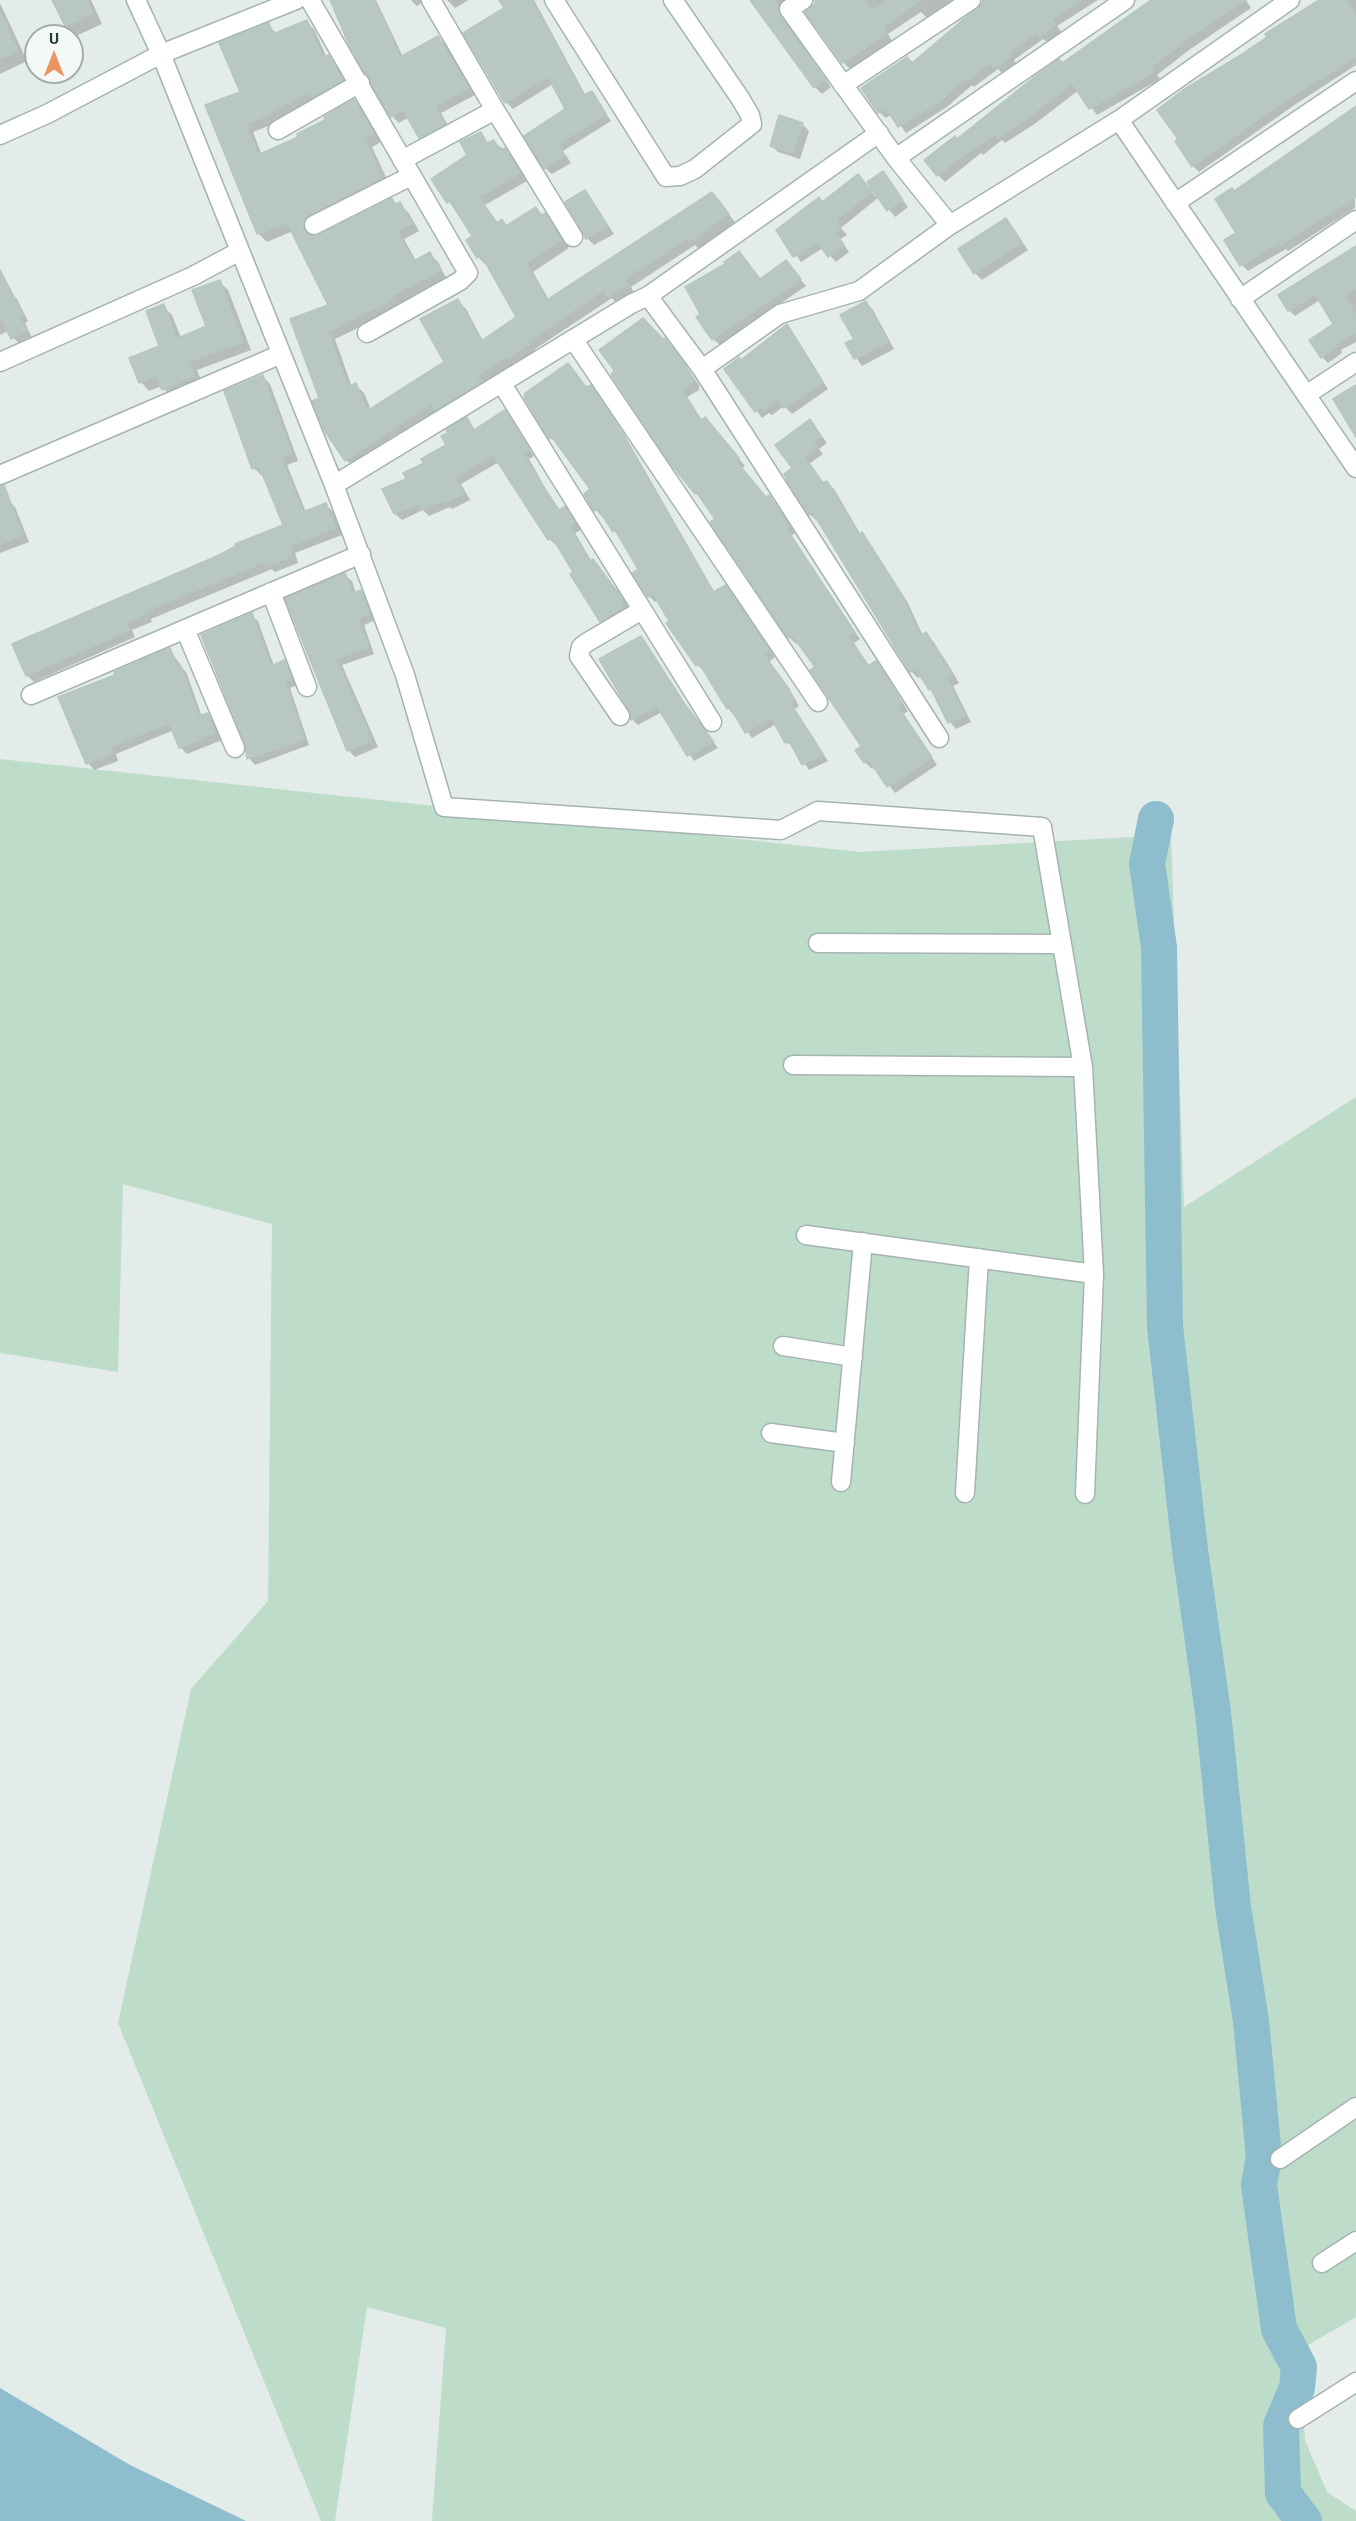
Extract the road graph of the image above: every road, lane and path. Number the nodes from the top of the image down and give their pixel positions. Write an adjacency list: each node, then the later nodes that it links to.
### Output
1 (135, 0): 11 (street)
2 (296, 0): 11 (street)
3 (310, 0): 13 (street)
4 (431, 0): 15 (street)
5 (554, 0): 6 (street)
6 (673, 0)
7 (971, 0): 14 (street)
8 (1125, 0): 20 (street)
9 (1290, 0): 16 (street)
10 (791, 3): 14 (street)
11 (160, 54): 19 (street); 27 (street)
12 (1356, 81): 22 (street)
13 (360, 83): 17 (street); 21 (street)
14 (843, 85): 18 (street)
15 (495, 111): 21 (street); 26 (street)
16 (1119, 120): 22 (street); 25 (street)
17 (278, 130)
18 (879, 133): 20 (street); 28 (street)
19 (0, 135)
20 (896, 158): 25 (street)
21 (407, 168): 24 (street); 30 (street)
22 (1175, 203): 29 (street)
23 (1356, 220): 29 (street)
24 (314, 225)
25 (950, 225): 35 (street)
26 (573, 237)
27 (238, 252): 32 (street); 33 (street)
28 (648, 296): 31 (street); 35 (street)
29 (1240, 299): 37 (street)
30 (367, 333)
31 (573, 339): 36 (street); 47 (street)
32 (279, 354): 39 (street); 40 (street)
33 (0, 362)
34 (1356, 362): 37 (street)
35 (702, 369): 50 (street)
36 (502, 384): 40 (street); 43 (street)
37 (1306, 395): 38 (street)
38 (1356, 468)
39 (0, 475)
40 (334, 486): 41 (street)
41 (361, 554): 42 (street); 53 (street)
42 (272, 592): 44 (street); 45 (street)
43 (642, 610): 48 (street); 49 (street)
44 (185, 629): 46 (street); 51 (street)
45 (307, 687)
46 (31, 695)
47 (818, 702)
48 (620, 716)
49 (712, 722)
50 (939, 738)
51 (235, 748)
52 (818, 943): 53 (street)
53 (1062, 944): 55 (street)
54 (793, 1065): 55 (street)
55 (1083, 1067): 59 (street)
56 (806, 1234): 57 (street)
57 (862, 1242): 58 (street); 61 (street)
58 (979, 1258): 59 (street); 65 (street)
59 (1094, 1274): 66 (street)
60 (783, 1346): 61 (street)
61 (852, 1357): 63 (street)
62 (771, 1433): 63 (street)
63 (845, 1443): 64 (street)
64 (842, 1482)
65 (965, 1492)
66 (1085, 1494)
67 (1356, 2107): 68 (street)
68 (1280, 2159)
69 (1356, 2241): 70 (street)
70 (1322, 2264)
71 (1356, 2382): 72 (street)
72 (1298, 2419)

